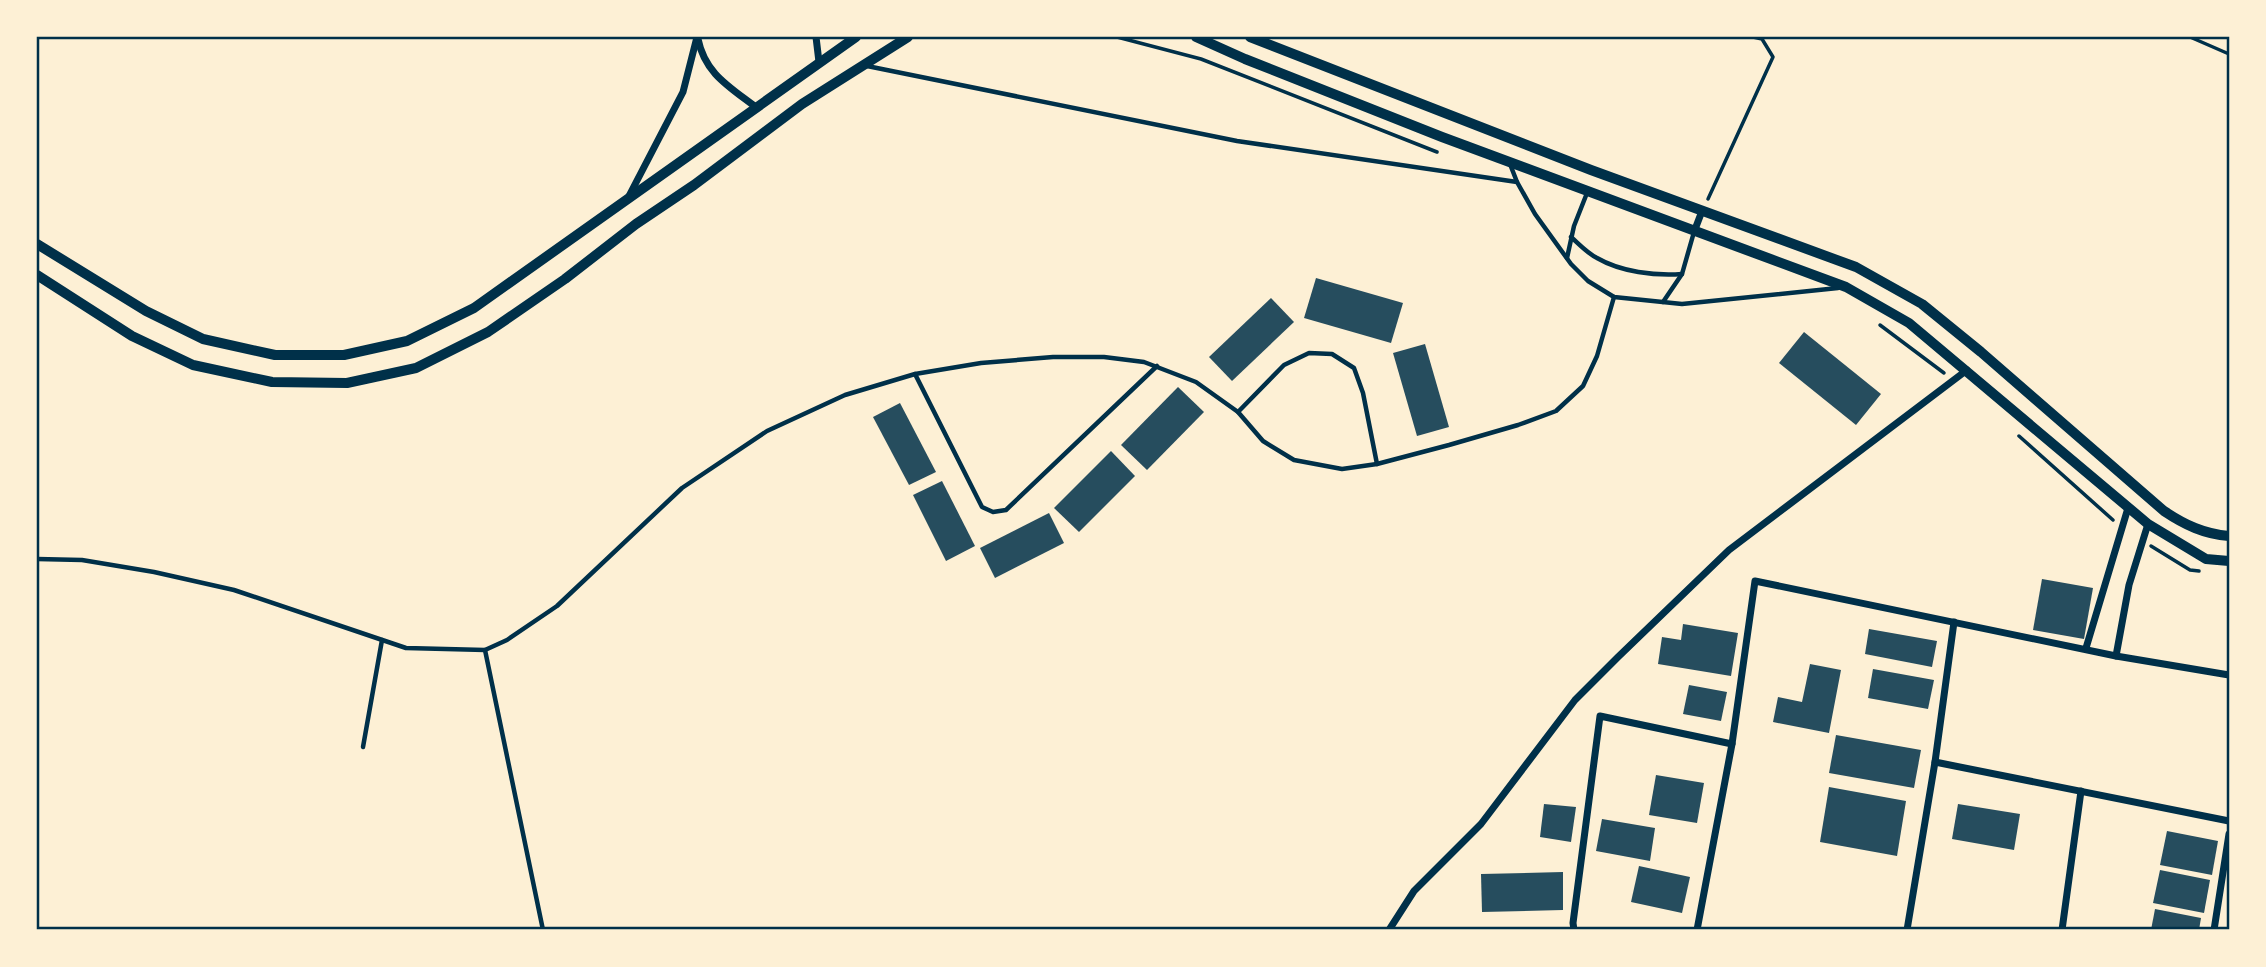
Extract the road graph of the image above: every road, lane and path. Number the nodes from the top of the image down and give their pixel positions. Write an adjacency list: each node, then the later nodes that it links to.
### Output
1 (697, 37): 14 (street); 19 (street)
2 (817, 37): 11 (street)
3 (856, 37): 11 (main road)
4 (908, 37): 12 (main road)
5 (1196, 37): 13 (main road)
6 (1753, 37): 20 (path)
7 (2190, 37): 10 (path)
8 (1254, 38): 9 (main road)
9 (1275, 47): 13 (main road); 20 (main road)
10 (2229, 54)
11 (819, 62): 14 (main road)
12 (862, 65): 16 (lane); 21 (main road)
13 (1266, 68): 15 (main road)
14 (757, 108): 18 (main road)
15 (1510, 163): 16 (lane); 17 (main road)
16 (1517, 182): 25 (lane)
17 (1588, 193): 22 (main road); 23 (lane)
18 (637, 194): 19 (main road); 21 (main road)
19 (625, 202): 24 (main road)
20 (1702, 211): 22 (street); 38 (main road)
21 (651, 214): 27 (main road)
22 (1694, 232): 26 (lane); 28 (main road)
23 (1572, 237): 25 (lane); 26 (lane)
24 (37, 244)
25 (1567, 258): 29 (lane)
26 (1682, 274): 30 (lane)
27 (37, 275)
28 (1846, 287): 30 (lane); 32 (main road)
29 (1614, 297): 30 (lane); 35 (lane)
30 (1662, 302)
31 (1157, 366): 33 (lane); 33 (lane); 34 (lane)
32 (1966, 370): 36 (main road); 54 (street)
33 (915, 374): 44 (lane)
34 (1238, 412): 35 (lane); 35 (lane)
35 (1377, 464)
36 (2128, 508): 37 (main road); 43 (street)
37 (2148, 523): 40 (main road); 45 (street)
38 (2229, 536)
39 (37, 559): 42 (lane)
40 (2229, 561)
41 (1954, 622): 43 (street); 47 (street); 49 (street)
42 (382, 640): 44 (lane); 48 (lane)
43 (2086, 648): 45 (street)
44 (485, 650): 53 (lane)
45 (2116, 656): 46 (street)
46 (2229, 675)
47 (1732, 744): 55 (street); 56 (street)
48 (363, 747)
49 (1935, 762): 50 (street); 57 (street)
50 (2081, 792): 51 (street); 58 (street)
51 (2229, 821)
52 (2229, 834): 59 (street)
53 (543, 930)
54 (1389, 930)
55 (1574, 930)
56 (1697, 930)
57 (1907, 930)
58 (2062, 930)
59 (2214, 930)

